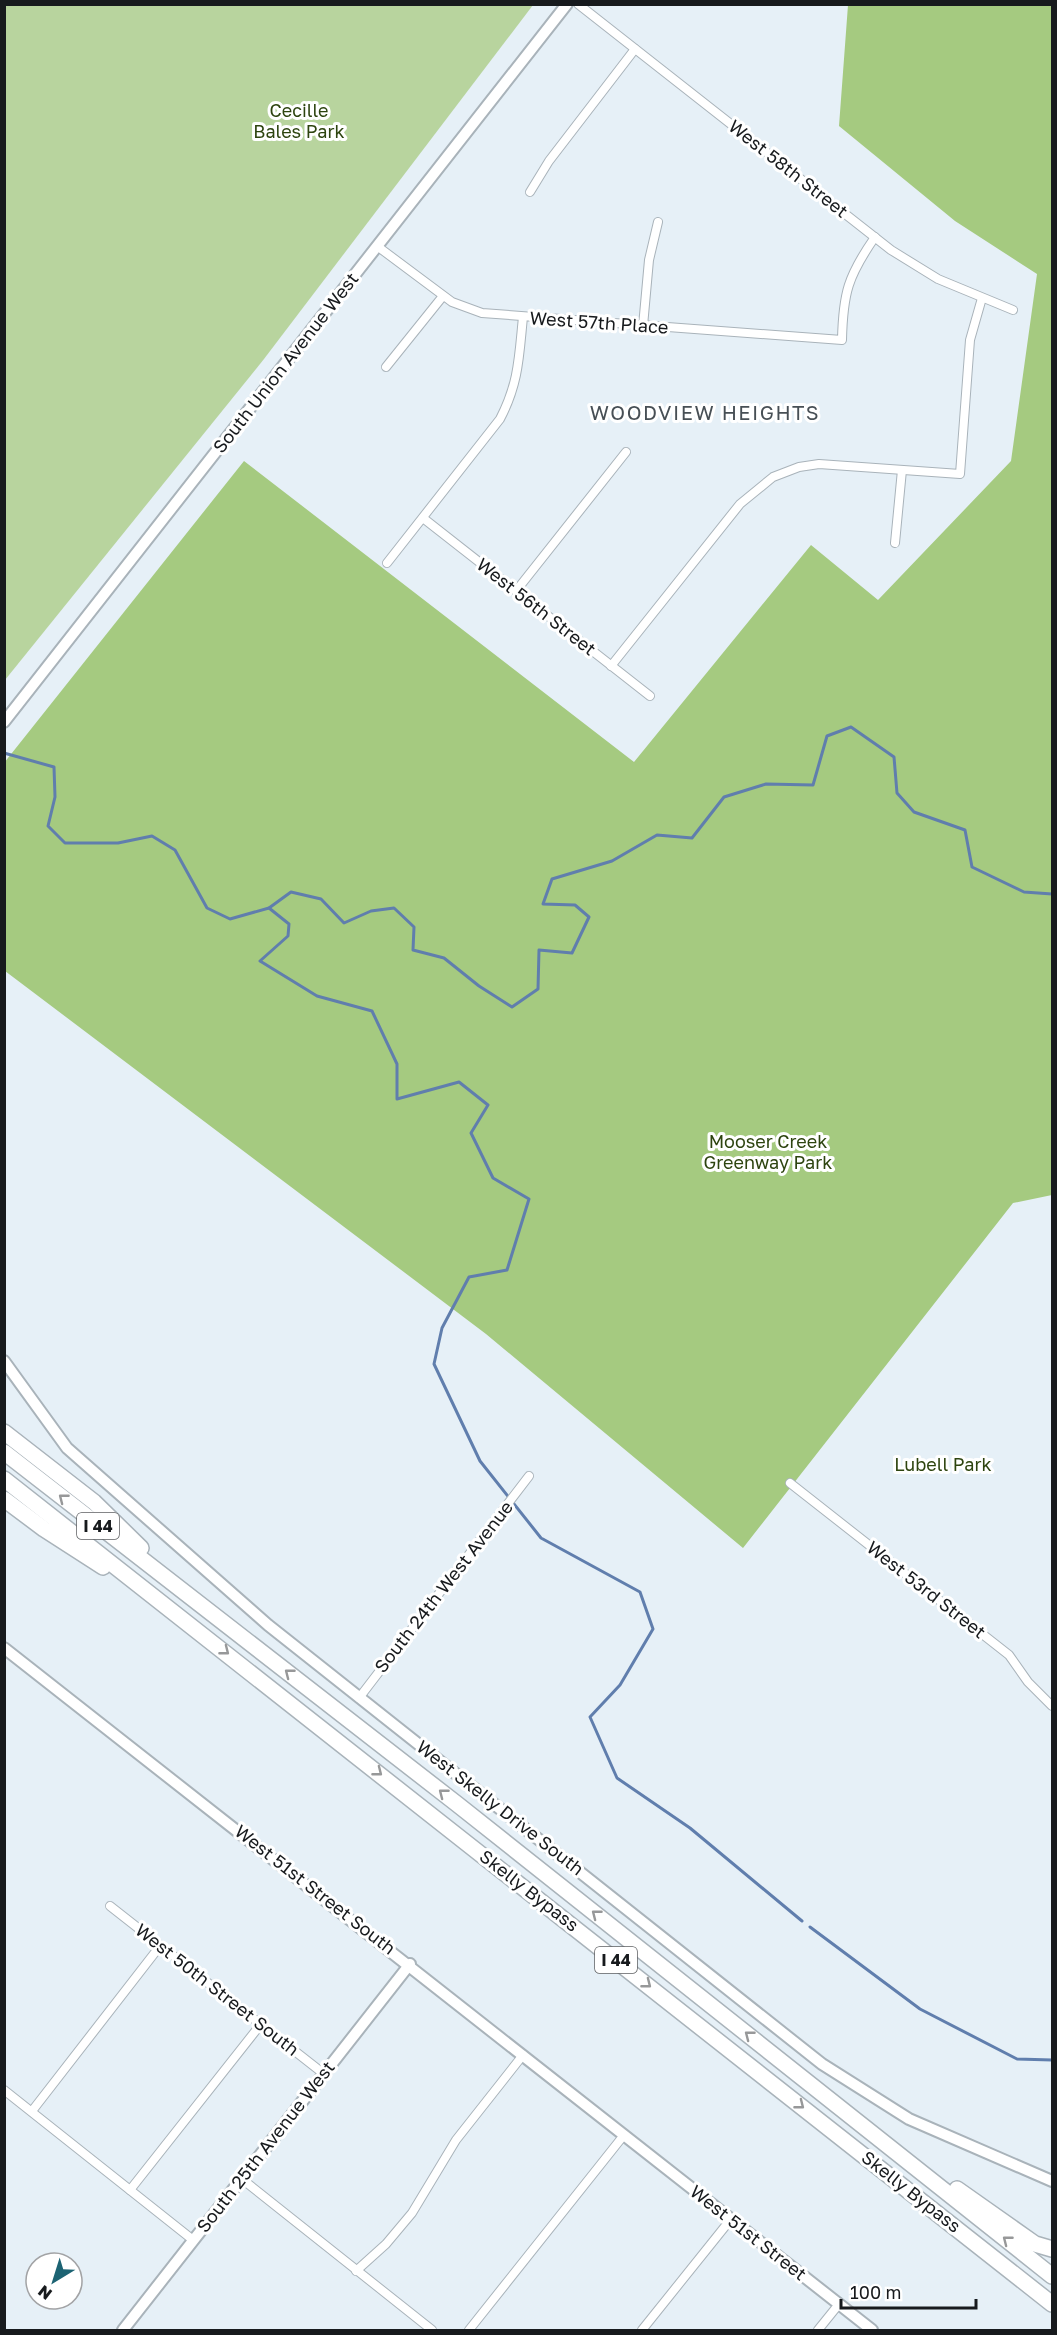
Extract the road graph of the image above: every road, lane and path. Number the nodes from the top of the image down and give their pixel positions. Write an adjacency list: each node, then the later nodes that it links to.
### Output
1 (567, 4): 7 (street, South Union Avenue West)
2 (578, 4): 3 (street, West 58th Street)
3 (635, 49): 4 (street); 6 (street, West 58th Street)
4 (530, 192)
5 (658, 222): 12 (street)
6 (875, 237): 9 (street, West 58th Street); 12 (street, West 57th Place)
7 (377, 246): 8 (street, West 57th Place); 22 (street, South Union Avenue West)
8 (443, 296): 11 (street, West 57th Place); 13 (street)
9 (982, 297): 10 (street, West 58th Street); 15 (street)
10 (1013, 310)
11 (523, 317): 12 (street, West 57th Place); 16 (street)
12 (643, 326)
13 (386, 368)
14 (626, 452): 19 (street)
15 (902, 470): 17 (street); 20 (street)
16 (423, 518): 18 (street); 19 (street, West 56th Street)
17 (895, 543)
18 (387, 563)
19 (516, 591): 20 (street, West 56th Street)
20 (611, 666): 21 (street, West 56th Street)
21 (650, 696)
22 (4, 722)
23 (4, 1361): 33 (street, West Skelly Drive South)
24 (4, 1432): 30 (highway)
25 (4, 1452): 30 (highway, Skelly Bypass / I 44, one-way to 25)
26 (529, 1476): 33 (street, South 24th West Avenue)
27 (4, 1479): 31 (highway, Skelly Bypass / I 44)
28 (790, 1483): 34 (street, West 53rd Street)
29 (4, 1499): 31 (highway)
30 (193, 1598): 44 (highway, Skelly Bypass / I 44, one-way to 30)
31 (179, 1615): 54 (highway, Skelly Bypass / I 44, one-way to 54)
32 (4, 1648): 37 (street, West 51st Street South)
33 (359, 1698): 46 (street, West Skelly Drive South)
34 (1053, 1706)
35 (110, 1906): 36 (street, West 50th Street South)
36 (160, 1946): 38 (street, West 50th Street South); 42 (street)
37 (410, 1964): 39 (street, West 51st Street South); 40 (street, South 25th Avenue West)
38 (261, 2024): 40 (street, West 50th Street South); 47 (street)
39 (523, 2055): 43 (street, West 51st Street South); 51 (street)
40 (324, 2074): 45 (street, South 25th Avenue West)
41 (4, 2090): 42 (street)
42 (32, 2111): 47 (street)
43 (624, 2135): 48 (street, West 51st Street); 57 (street)
44 (877, 2137): 50 (highway); 52 (highway, Skelly Bypass / I 44, one-way to 44)
45 (242, 2179): 49 (street, South 25th Avenue West); 51 (street)
46 (1053, 2181)
47 (130, 2190): 49 (street)
48 (731, 2219): 53 (street, West 51st Street); 58 (street)
49 (194, 2240): 55 (street, South 25th Avenue West)
50 (1053, 2249)
51 (356, 2271): 56 (street)
52 (1053, 2276)
53 (839, 2304): 59 (street); 60 (street, West 51st Street)
54 (1053, 2304)
55 (123, 2331)
56 (432, 2331)
57 (469, 2331)
58 (642, 2331)
59 (818, 2331)
60 (872, 2331)

